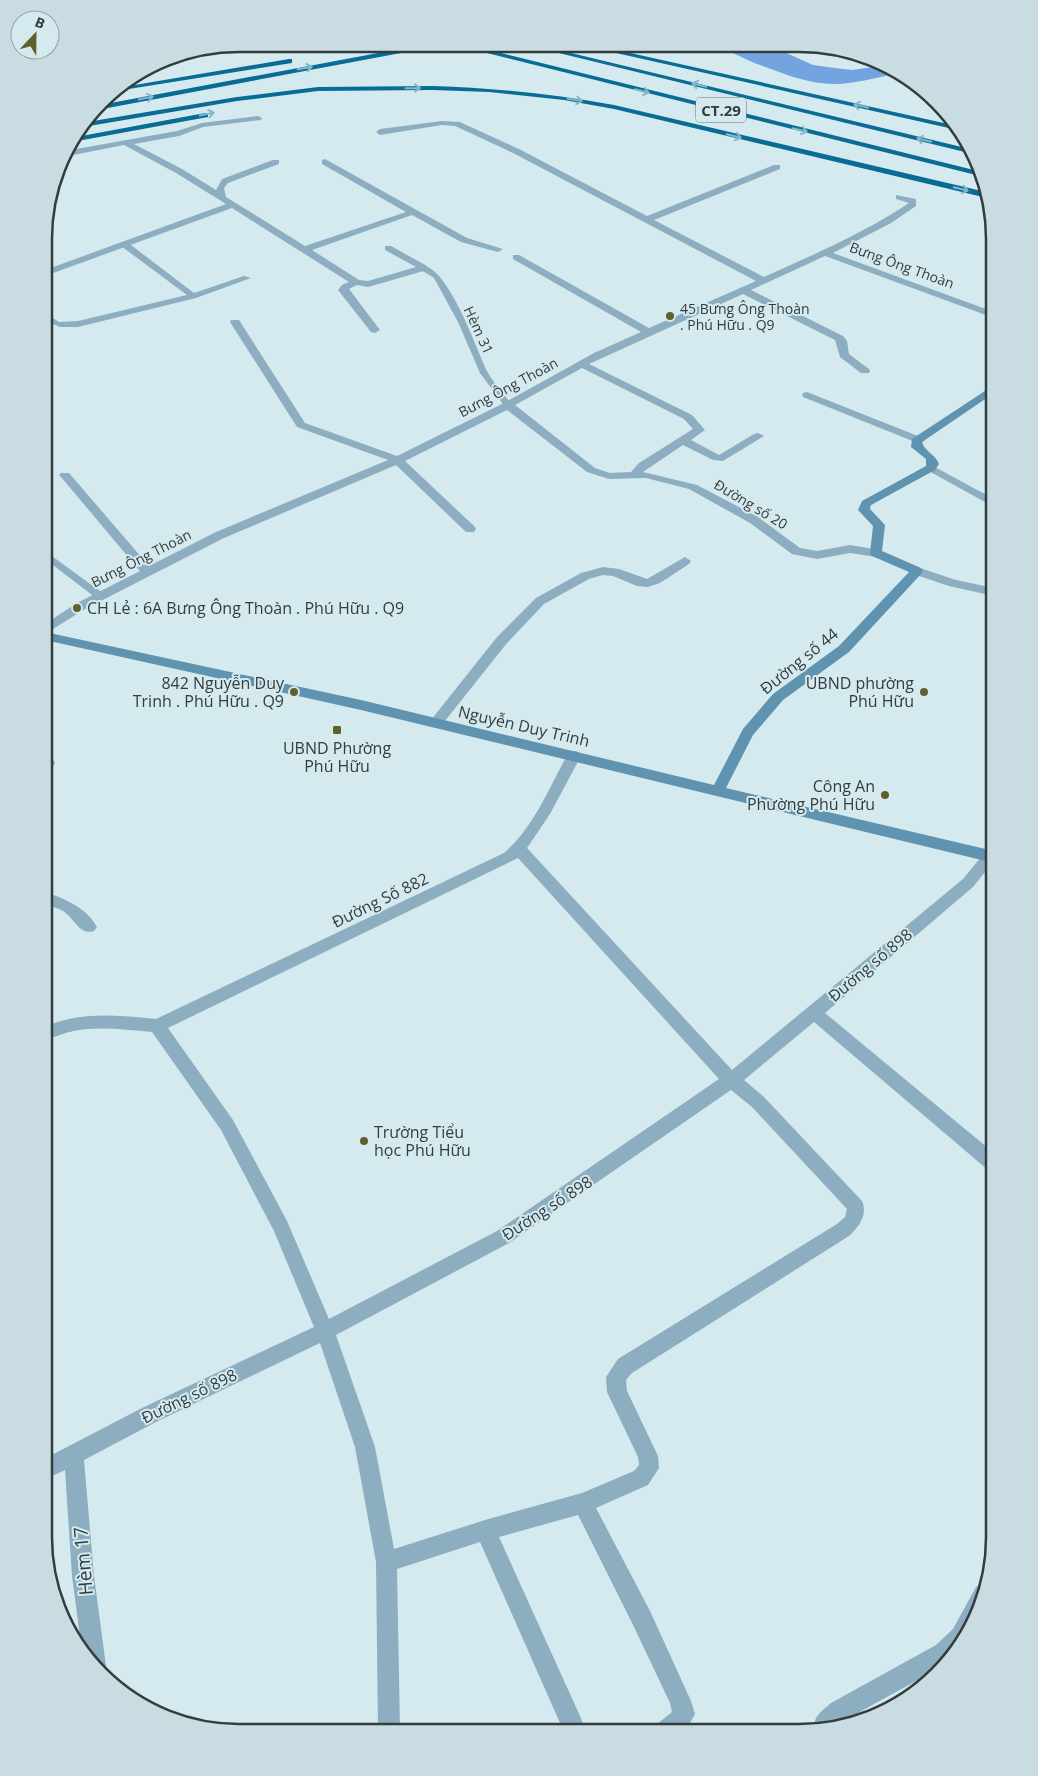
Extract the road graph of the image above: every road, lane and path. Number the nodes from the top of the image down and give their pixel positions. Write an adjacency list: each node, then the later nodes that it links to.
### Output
1 (396, 52): 8 (highway, one-way to 1)
2 (487, 52): 22 (highway, CT.29, one-way to 22)
3 (559, 52): 17 (highway, CT.29, one-way to 3)
4 (616, 52): 13 (highway, one-way to 4)
5 (295, 60): 6 (highway)
6 (130, 88)
7 (365, 90): 9 (highway); 12 (highway); 23 (highway, one-way to 23)
8 (108, 106)
9 (238, 108)
10 (209, 114): 15 (highway, one-way to 10)
11 (258, 118): 16 (street)
12 (93, 124)
13 (947, 126)
14 (380, 132): 28 (street)
15 (82, 139)
16 (126, 143): 18 (street); 25 (street)
17 (963, 150)
18 (74, 152)
19 (276, 162): 25 (street)
20 (325, 162): 27 (street)
21 (777, 168): 28 (street)
22 (973, 173)
23 (980, 193)
24 (899, 197): 33 (street)
25 (222, 198): 26 (street)
26 (233, 205): 29 (street); 32 (street)
27 (413, 212): 31 (street); 32 (street)
28 (646, 220): 38 (street)
29 (124, 244): 36 (street); 41 (lane)
30 (388, 248): 35 (street)
31 (498, 248)
32 (306, 249): 39 (street)
33 (825, 253): 38 (street, Bưng Ông Thoàn); 42 (street, Bưng Ông Thoàn)
34 (516, 256): 46 (street)
35 (424, 268): 39 (street); 51 (lane, Hèm 31)
36 (52, 270)
37 (247, 278): 41 (lane)
38 (764, 281): 40 (street, Bưng Ông Thoàn)
39 (356, 282): 45 (street)
40 (743, 290): 46 (street, Bưng Ông Thoàn); 48 (street)
41 (192, 296): 43 (lane)
42 (986, 312)
43 (52, 322)
44 (235, 322): 55 (street)
45 (375, 330)
46 (648, 332): 47 (street, Bưng Ông Thoàn)
47 (581, 364): 51 (street, Bưng Ông Thoàn); 54 (street)
48 (865, 371)
49 (806, 395): 53 (street)
50 (986, 397): 53 (main road)
51 (508, 405): 55 (street, Bưng Ông Thoàn); 58 (street, Đường số 20)
52 (758, 436): 54 (street)
53 (919, 440): 56 (main road)
54 (684, 442): 58 (street)
55 (398, 460): 60 (street); 65 (street, Bưng Ông Thoàn)
56 (931, 468): 59 (street); 61 (main road)
57 (65, 475): 65 (street)
58 (634, 475): 61 (street, Đường số 20)
59 (986, 499)
60 (470, 529)
61 (876, 553): 64 (main road, Đường số 20)
62 (52, 559): 67 (lane)
63 (686, 562): 70 (street)
64 (917, 571): 66 (street, Đường số 20); 72 (main road, Đường số 44)
65 (147, 572): 67 (street, Bưng Ông Thoàn)
66 (986, 590)
67 (100, 596): 68 (street, Bưng Ông Thoàn)
68 (52, 625)
69 (52, 638): 70 (main road, Nguyễn Duy Trinh)
70 (436, 723): 71 (main road, Nguyễn Duy Trinh)
71 (574, 756): 72 (main road, Nguyễn Duy Trinh); 73 (street)
72 (718, 790): 74 (main road, Nguyễn Duy Trinh)
73 (520, 850): 79 (street, Đường Số 882); 81 (street)
74 (986, 855)
75 (986, 863): 78 (street, Đường số 898)
76 (52, 901): 77 (street)
77 (89, 926)
78 (814, 1013): 81 (street, Đường số 898); 82 (street)
79 (157, 1026): 80 (street); 83 (street)
80 (52, 1031)
81 (731, 1080): 83 (street, Đường số 898); 86 (street)
82 (986, 1157)
83 (325, 1330): 84 (street, Đường số 898); 88 (street)
84 (74, 1456): 85 (street, Đường số 898); 90 (street, Hèm 17)
85 (52, 1466)
86 (583, 1503): 87 (street); 94 (street)
87 (485, 1530): 88 (street); 93 (street)
88 (386, 1562): 92 (street)
89 (946, 1651): 91 (street)
90 (92, 1652)
91 (827, 1721)
92 (389, 1724)
93 (572, 1724)
94 (678, 1724)

